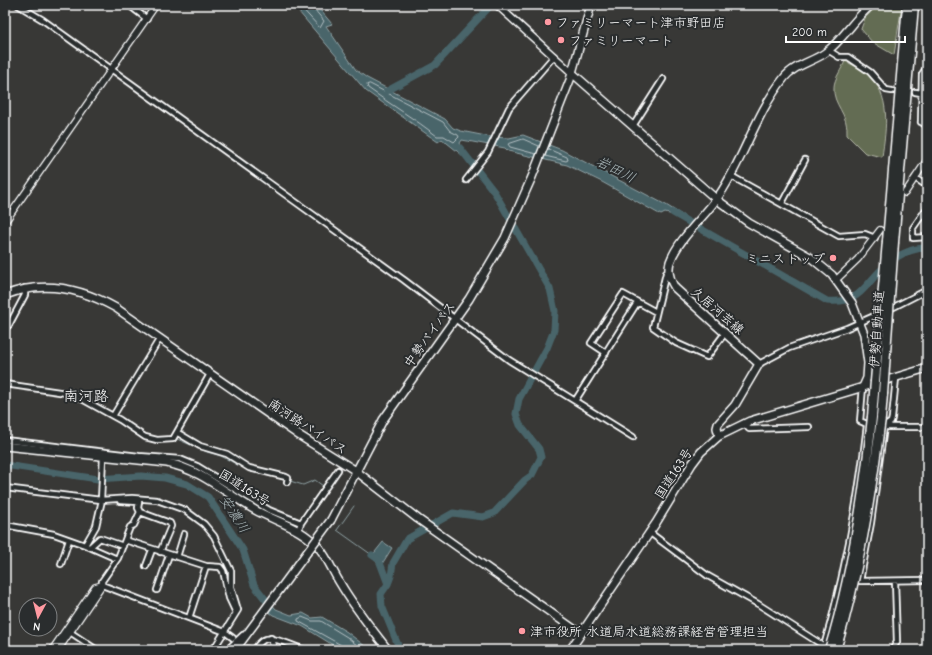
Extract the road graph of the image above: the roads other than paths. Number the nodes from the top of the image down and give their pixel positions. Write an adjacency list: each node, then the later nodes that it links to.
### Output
1 (18, 5): 13 (street)
2 (129, 5): 9 (street)
3 (156, 5): 9 (street)
4 (591, 5): 14 (main road, 中勢バイパス)
5 (871, 5): 10 (main road)
6 (907, 5): 37 (highway, 伊勢自動車道)
7 (914, 5): 37 (highway, 伊勢自動車道)
8 (499, 6): 11 (main road)
9 (147, 18): 13 (street)
10 (828, 50): 16 (street); 25 (main road)
11 (554, 56): 14 (main road); 27 (street)
12 (927, 67): 18 (street)
13 (112, 69): 33 (street); 45 (street)
14 (571, 72): 21 (main road); 45 (main road, 中勢バイパス)
15 (663, 78): 21 (street)
16 (892, 91)
17 (915, 92): 18 (street)
18 (921, 93): 20 (street)
19 (927, 112): 20 (street)
20 (921, 122): 22 (street)
21 (633, 126): 30 (main road)
22 (927, 126)
23 (805, 160): 31 (street)
24 (927, 160): 26 (street)
25 (731, 176): 30 (main road); 31 (street)
26 (915, 178): 28 (street); 29 (street)
27 (466, 180)
28 (927, 186)
29 (905, 193)
30 (716, 199): 38 (main road); 39 (main road)
31 (782, 203): 36 (street)
32 (927, 208): 35 (street)
33 (5, 222)
34 (880, 230): 36 (street)
35 (927, 237)
36 (875, 238): 39 (street)
37 (890, 241): 106 (highway, 伊勢自動車道, bridge); 119 (highway, 伊勢自動車道, bridge)
38 (668, 272): 44 (street); 48 (main road, 久居河芸線)
39 (838, 283): 46 (main road)
40 (25, 288): 42 (main road, 南河路バイパス); 47 (street); 49 (main road, 南河路バイパス)
41 (927, 290): 46 (street)
42 (5, 295)
43 (637, 303): 44 (street); 50 (street); 50 (street)
44 (656, 312): 48 (street)
45 (456, 319): 57 (street); 71 (main road, 中勢バイパス)
46 (860, 321): 51 (street); 56 (main road)
47 (5, 328)
48 (724, 333): 51 (main road, 久居河芸線)
49 (160, 338): 53 (main road, 南河路バイパス); 58 (street)
50 (606, 352): 57 (street)
51 (759, 364): 66 (main road)
52 (927, 368): 54 (main road, 国道163号)
53 (210, 374): 64 (street); 71 (main road, 南河路バイパス)
54 (896, 378): 56 (main road, 国道163号); 62 (street)
55 (5, 384): 58 (street)
56 (863, 387): 59 (main road, 国道163号); 60 (street)
57 (575, 401): 65 (street)
58 (113, 416): 64 (street)
59 (744, 423): 61 (street); 66 (main road, 国道163号)
60 (867, 425): 62 (street); 106 (street)
61 (809, 427)
62 (884, 427): 63 (street); 95 (street)
63 (927, 427)
64 (178, 433): 72 (street)
65 (633, 436)
66 (719, 436): 80 (main road, 国道163号)
67 (5, 440): 77 (street)
68 (5, 446): 69 (main road, 国道163号)
69 (103, 460): 74 (street); 79 (main road, 国道163号)
70 (338, 470): 77 (street)
71 (356, 471): 100 (main road, 中勢バイパス, bridge); 103 (main road, 南河路バイパス)
72 (287, 480)
73 (5, 488): 74 (street)
74 (101, 500): 75 (street); 84 (street)
75 (110, 500): 76 (street); 98 (street)
76 (140, 512): 83 (street); 87 (street)
77 (301, 523): 79 (street)
78 (5, 525): 82 (street)
79 (298, 531): 117 (main road, 国道163号)
80 (649, 532): 103 (main road, 国道163号); 106 (street)
81 (184, 534): 89 (street)
82 (70, 540): 84 (street); 91 (street)
83 (125, 540): 85 (street); 86 (street)
84 (88, 546): 85 (street); 90 (street)
85 (123, 546): 90 (street)
86 (152, 550): 87 (street); 92 (street)
87 (160, 552): 88 (street)
88 (169, 554): 89 (street); 97 (street)
89 (177, 557): 93 (street)
90 (117, 559): 96 (street)
91 (61, 564)
92 (146, 566)
93 (206, 566): 98 (street); 99 (street)
94 (927, 580): 95 (street)
95 (895, 581): 120 (street)
96 (102, 585): 99 (street); 101 (street); 107 (street)
97 (157, 590)
98 (236, 613): 102 (street)
99 (189, 618): 102 (street)
100 (250, 629): 111 (street); 112 (main road, 中勢バイパス); 113 (street)
101 (70, 632): 108 (street); 109 (street)
102 (225, 632): 104 (street); 110 (street)
103 (581, 634): 118 (main road, 国道163号)
104 (233, 638)
105 (271, 638): 114 (street); 115 (street); 116 (street)
106 (826, 649)
107 (52, 650)
108 (58, 650)
109 (97, 650)
110 (213, 650)
111 (227, 650)
112 (235, 650)
113 (240, 650)
114 (254, 650)
115 (274, 650)
116 (304, 650)
117 (388, 650)
118 (570, 650)
119 (836, 650)
120 (892, 650)

